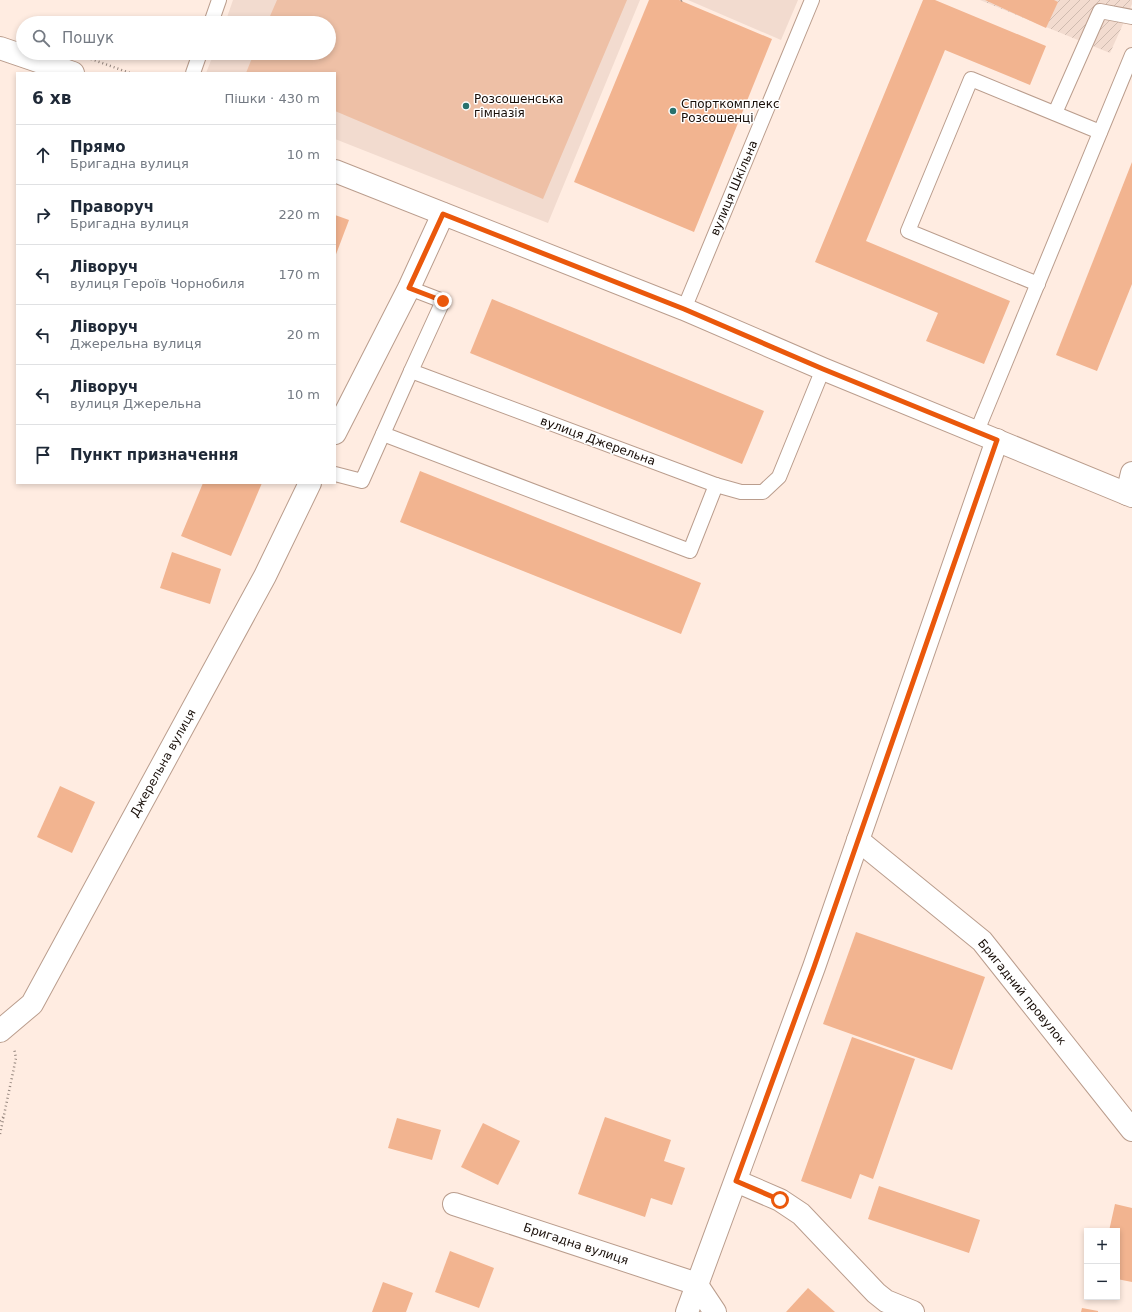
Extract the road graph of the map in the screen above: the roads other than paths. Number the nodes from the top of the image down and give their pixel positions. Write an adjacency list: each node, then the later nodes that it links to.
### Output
1 (219, 0): 3 (lane)
2 (812, 0): 18 (lane, вулиця Шкільна)
3 (213, 16)
4 (1132, 17): 12 (lane)
5 (0, 48): 6 (street)
6 (16, 52)
7 (1132, 55): 13 (lane)
8 (53, 60): 10 (street)
9 (198, 60): 11 (lane)
10 (80, 66)
11 (193, 72)
12 (1055, 113): 13 (lane); 16 (lane)
13 (1100, 132): 16 (lane)
14 (336, 171): 15 (street)
15 (443, 214): 17 (street); 18 (street)
16 (1038, 284): 22 (lane)
17 (409, 288): 20 (lane); 21 (street)
18 (684, 309): 19 (street)
19 (823, 369): 22 (street); 27 (lane, вулиця Джерельна)
20 (411, 371): 23 (lane); 27 (lane, вулиця Джерельна)
21 (336, 431)
22 (977, 431): 24 (street)
23 (383, 434): 25 (lane); 27 (lane)
24 (997, 440): 28 (street); 29 (street)
25 (336, 474)
26 (310, 484): 30 (street, Джерельна вулиця)
27 (716, 485)
28 (1130, 488)
29 (858, 840): 31 (street, Бригадний провулок); 32 (street)
30 (4, 1029)
31 (1132, 1130)
32 (736, 1181): 34 (street); 37 (street)
33 (454, 1204): 34 (street, Бригадна вулиця)
34 (697, 1285): 35 (street); 36 (street)
35 (687, 1312)
36 (715, 1312)
37 (913, 1312)

